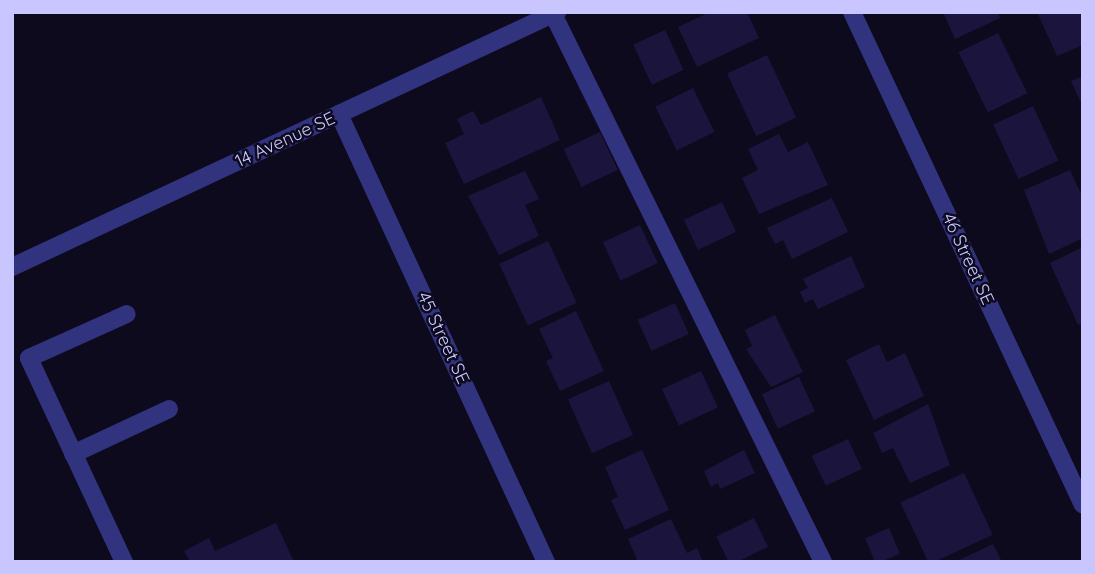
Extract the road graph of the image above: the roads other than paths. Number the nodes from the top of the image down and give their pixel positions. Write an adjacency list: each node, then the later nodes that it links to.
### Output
1 (852, 12): 8 (street, 46 Street SE)
2 (555, 13): 3 (street, 14 Avenue SE); 11 (street)
3 (339, 114): 4 (street, 14 Avenue SE); 10 (street, 45 Street SE)
4 (12, 267)
5 (127, 314): 7 (street)
6 (169, 409): 7 (street)
7 (73, 454): 9 (street)
8 (1083, 505)
9 (124, 562)
10 (546, 562)
11 (823, 562)

